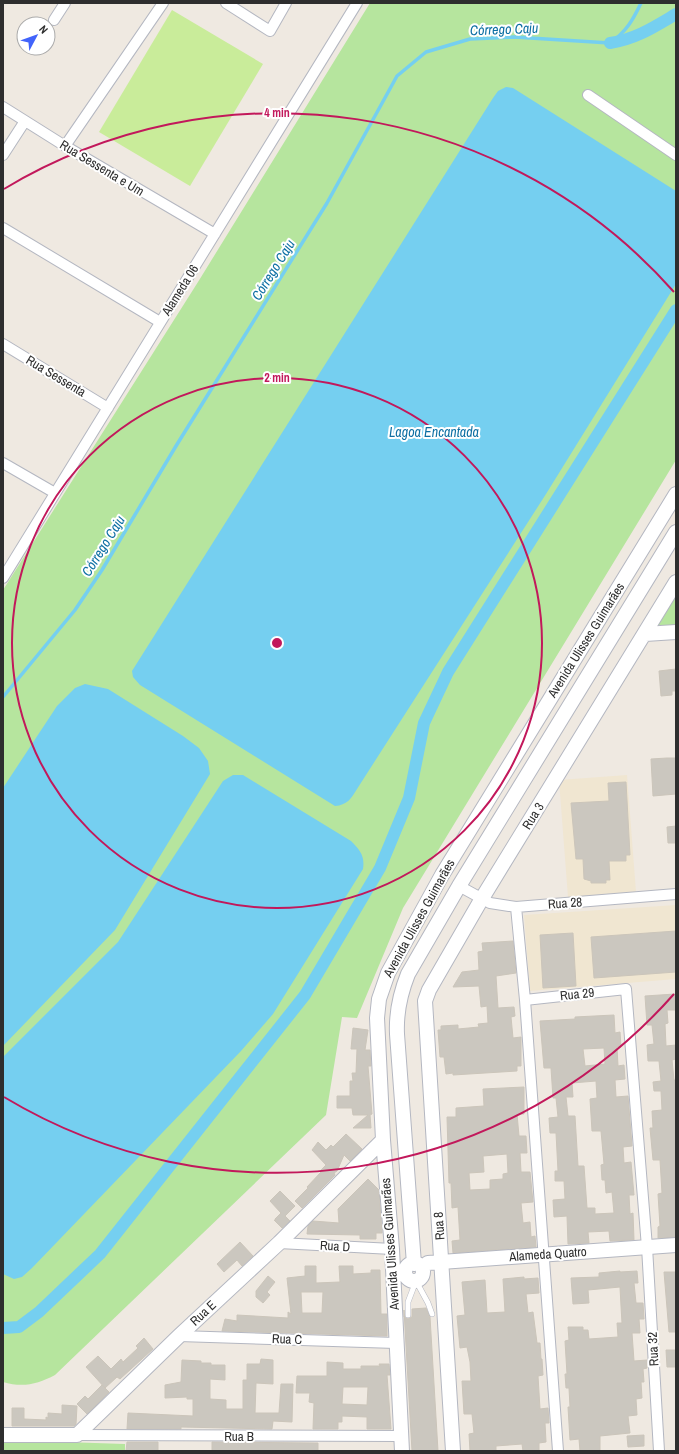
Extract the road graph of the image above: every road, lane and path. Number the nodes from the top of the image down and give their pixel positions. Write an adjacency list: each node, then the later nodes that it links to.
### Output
1 (65, 3): 6 (street)
2 (163, 3): 10 (street)
3 (226, 3): 4 (street)
4 (286, 3)
5 (357, 3): 14 (street, Alameda 06)
6 (56, 17)
7 (588, 95): 12 (street)
8 (3, 107): 9 (street, Rua Sessenta e Um)
9 (25, 121): 10 (street, Rua Sessenta e Um); 11 (street)
10 (65, 146): 14 (street, Rua Sessenta e Um)
11 (3, 155)
12 (676, 155)
13 (3, 228): 15 (street)
14 (215, 234): 15 (street, Alameda 06)
15 (160, 322): 17 (street, Alameda 06)
16 (3, 344): 17 (street, Rua Sessenta)
17 (108, 408): 19 (street, Alameda 06)
18 (3, 462): 19 (street)
19 (55, 493): 22 (street, Alameda 06)
20 (676, 494): 26 (main road, Avenida Ulisses Guimarães)
21 (676, 532): 27 (main road, Avenida Ulisses Guimarães)
22 (3, 578)
23 (676, 582): 25 (main road)
24 (676, 632): 25 (main road)
25 (645, 634): 29 (main road, Rua 3)
26 (442, 875): 27 (main road); 33 (main road, Avenida Ulisses Guimarães)
27 (459, 886): 29 (street, Rua 28); 40 (main road, Avenida Ulisses Guimarães)
28 (676, 894): 30 (street, Rua 28)
29 (481, 900): 30 (street, Rua 28); 32 (main road, Rua 3)
30 (516, 906): 31 (street)
31 (525, 1000): 36 (street, Rua 29); 38 (street)
32 (425, 1001): 39 (main road, Rua 8)
33 (383, 1140): 34 (main road, Rua E); 37 (main road, Avenida Ulisses Guimarães)
34 (279, 1243): 37 (street, Rua D); 43 (main road, Rua E)
35 (676, 1245): 36 (main road, Alameda Quatro)
36 (647, 1247): 38 (main road, Alameda Quatro); 51 (street, Rua 32)
37 (392, 1248): 40 (main road, Avenida Ulisses Guimarães)
38 (543, 1255): 39 (main road, Alameda Quatro); 50 (street)
39 (441, 1262): 40 (main road, Alameda Quatro); 49 (main road, Rua 8)
40 (410, 1271): 41 (lane); 42 (lane); 44 (main road, Avenida Ulisses Guimarães)
41 (432, 1314)
42 (408, 1315)
43 (179, 1336): 44 (street, Rua C); 46 (main road, Rua E)
44 (396, 1343): 47 (main road, Avenida Ulisses Guimarães)
45 (3, 1435): 46 (main road)
46 (77, 1435): 47 (street, Rua B)
47 (402, 1436): 48 (main road, Avenida Ulisses Guimarães)
48 (402, 1451)
49 (453, 1451)
50 (558, 1451)
51 (659, 1451)

